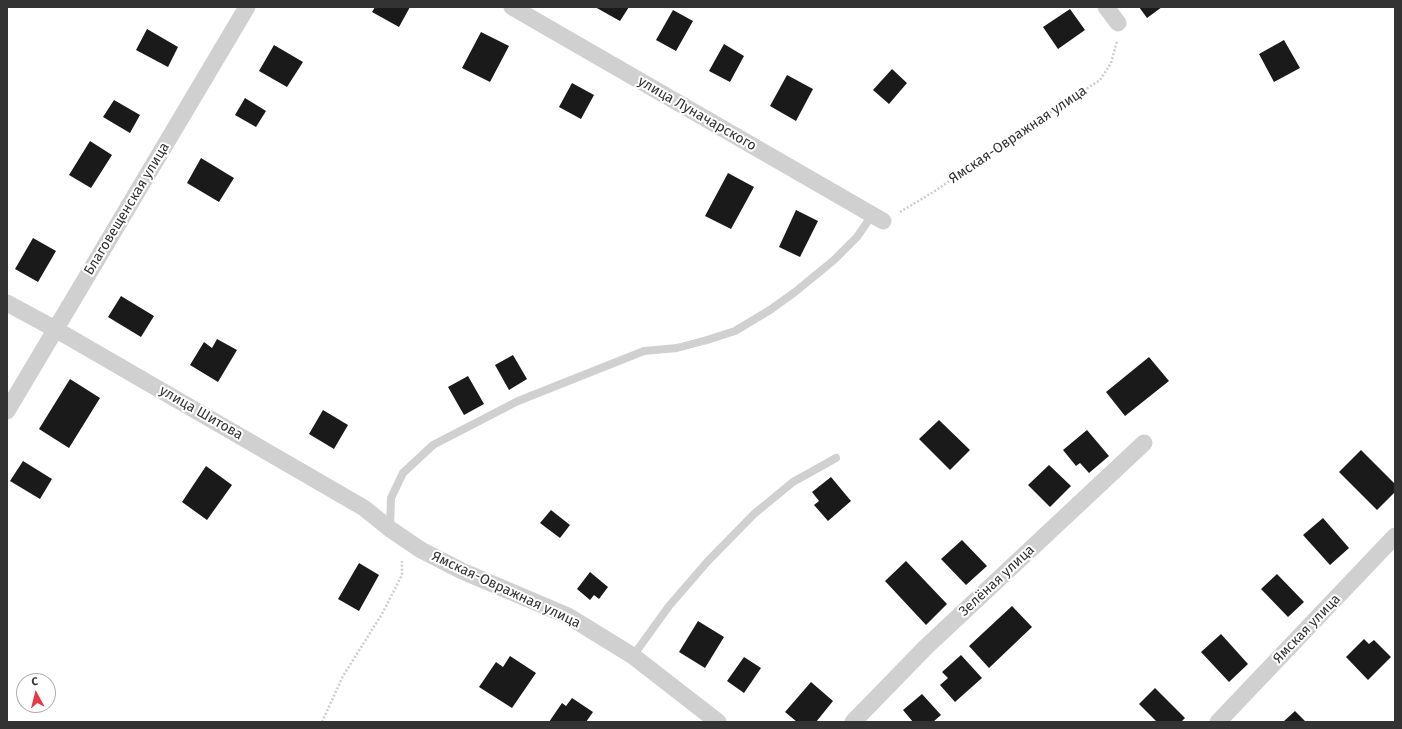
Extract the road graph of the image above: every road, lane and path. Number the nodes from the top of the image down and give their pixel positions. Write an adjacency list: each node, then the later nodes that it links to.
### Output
1 (247, 7): 7 (street, Благовещенская улица)
2 (512, 7): 5 (street, улица Луначарского)
3 (1106, 7): 4 (street)
4 (1118, 23): 5 (path, Ямская-Овражная улица)
5 (877, 218): 11 (lane)
6 (7, 303): 7 (street, улица Шитова)
7 (56, 329): 8 (street, Благовещенская улица); 11 (street, улица Шитова)
8 (7, 411)
9 (1144, 443): 16 (street, Зелёная улица)
10 (836, 458): 13 (lane)
11 (390, 529): 13 (street, Ямская-Овражная улица); 14 (path)
12 (1395, 536): 17 (street, Ямская улица)
13 (633, 656): 15 (street, Ямская-Овражная улица)
14 (322, 722)
15 (718, 722)
16 (853, 722)
17 (1218, 722)

